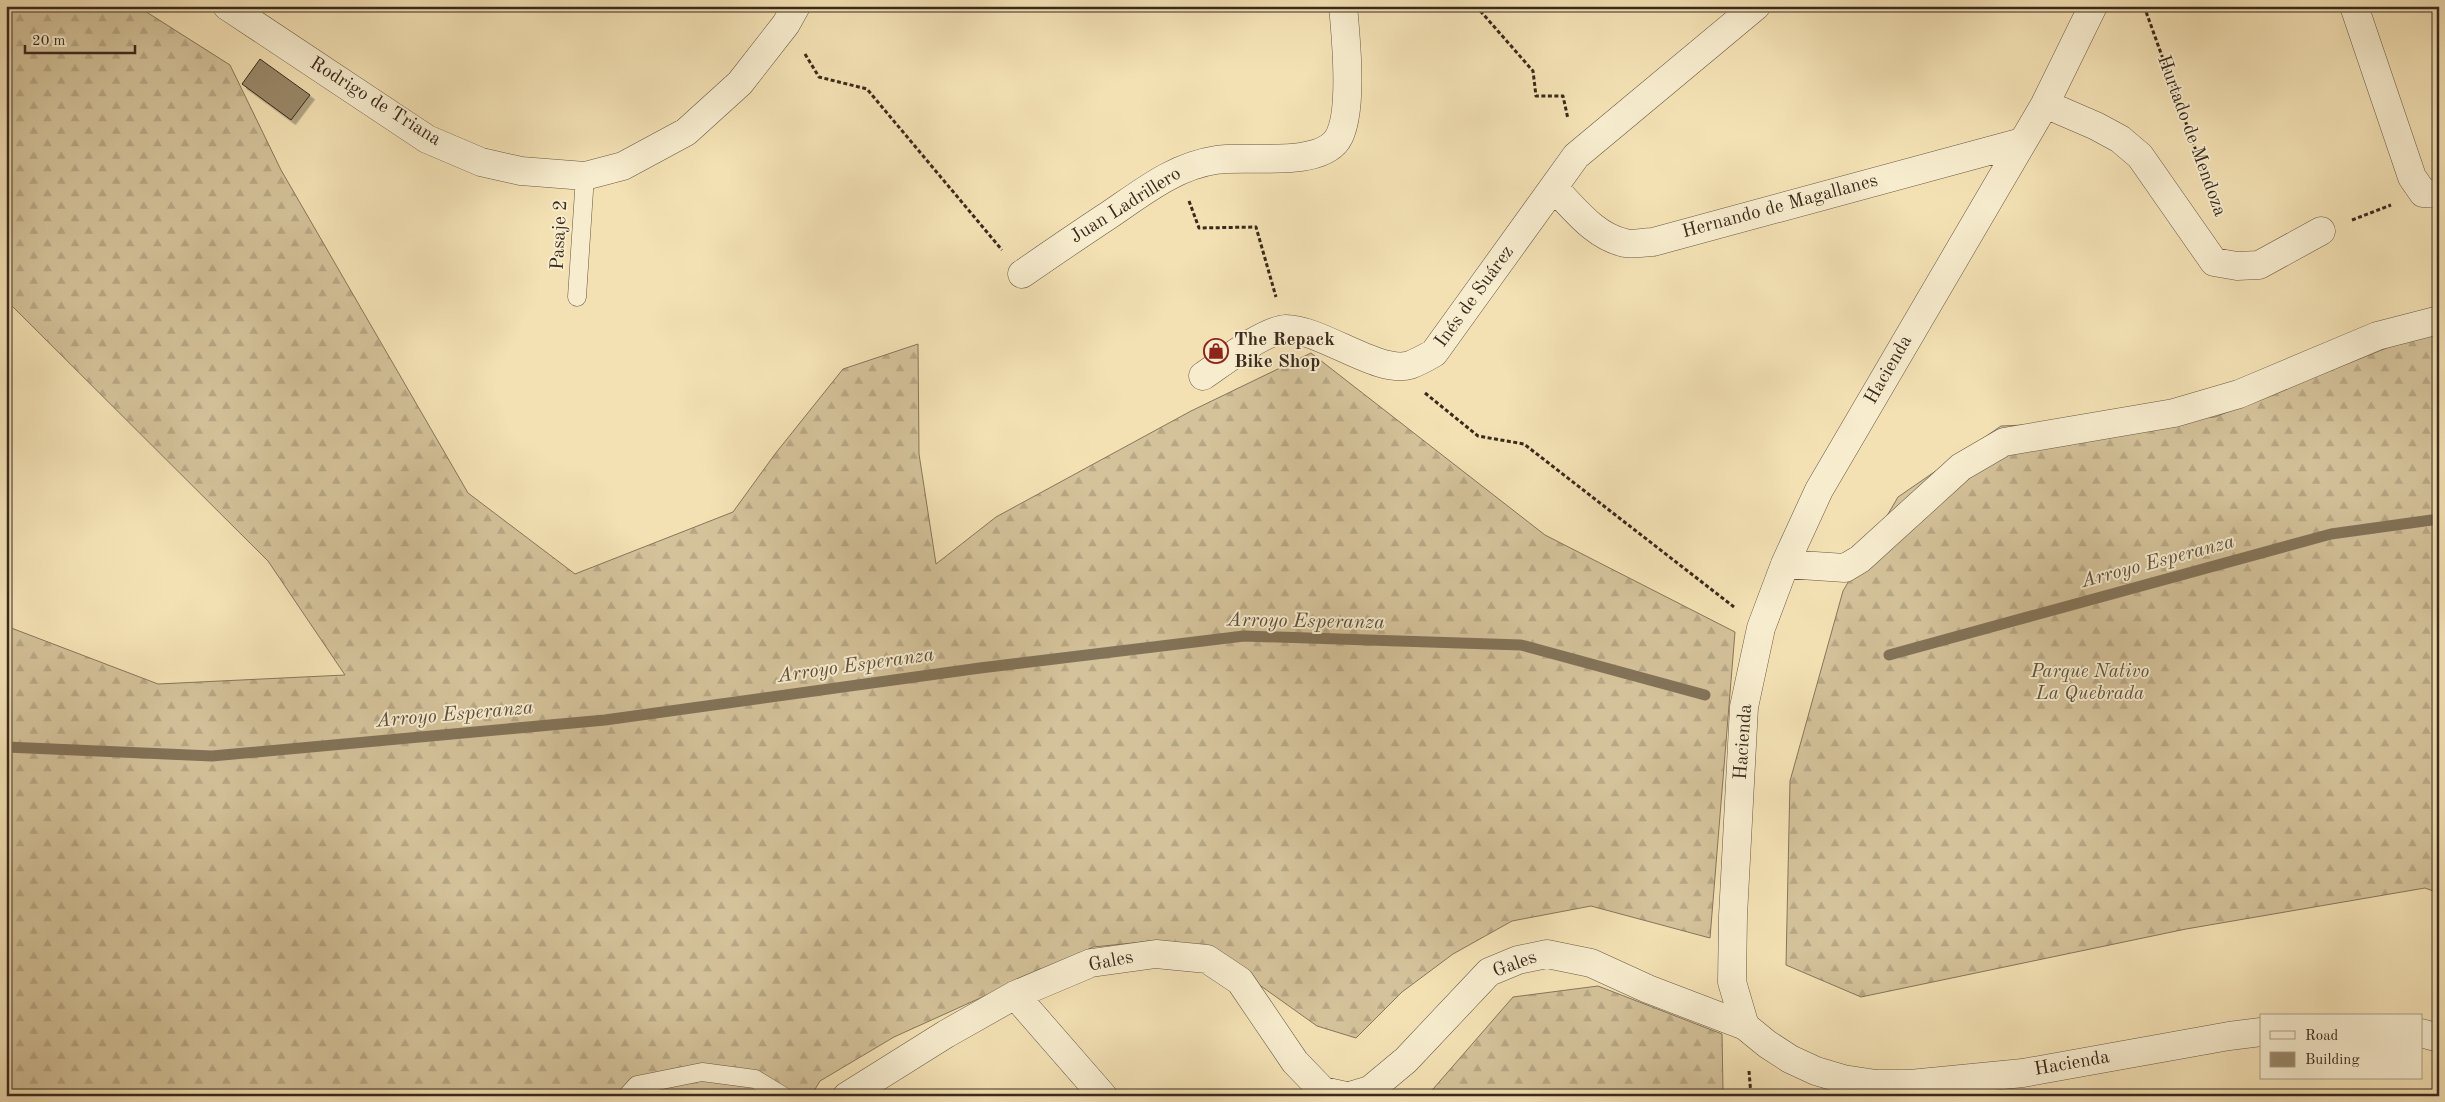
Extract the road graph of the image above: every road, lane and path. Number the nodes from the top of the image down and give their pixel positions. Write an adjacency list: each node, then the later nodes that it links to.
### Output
1 (227, 6): 13 (street, Rodrigo de Triana)
2 (1342, 6): 12 (street, Juan Ladrillero)
3 (1476, 6): 11 (path)
4 (1756, 6): 11 (street)
5 (2093, 6): 9 (street, Hacienda)
6 (2144, 6): 16 (path, Hurtado de Mendoza)
7 (2354, 6): 15 (street)
8 (791, 15): 13 (street, Rodrigo de Triana); 18 (path)
9 (2046, 104): 10 (street, Hacienda); 17 (street, Hurtado de Mendoza)
10 (2022, 142): 14 (street, Hernando de Magallanes); 24 (street, Hacienda)
11 (1576, 156): 14 (street, Inés de Suárez)
12 (1178, 170): 18 (street, Juan Ladrillero); 21 (path)
13 (585, 176): 19 (lane, Pasaje 2)
14 (1554, 188): 22 (street, Inés de Suárez)
15 (2431, 193): 17 (path)
16 (2217, 210)
17 (2321, 231)
18 (1022, 274)
19 (577, 297)
20 (2439, 320): 24 (street)
21 (1285, 329): 22 (street); 23 (street)
22 (1409, 366): 25 (path)
23 (1203, 376)
24 (1785, 564): 25 (street, Hacienda)
25 (1760, 628): 27 (street, Hacienda)
26 (1015, 996): 33 (street, Gales); 34 (street); 35 (street, Gales)
27 (1745, 1026): 28 (street, Hacienda); 35 (street, Gales)
28 (2260, 1032)
29 (2422, 1032): 30 (street)
30 (2439, 1038)
31 (627, 1096): 32 (lane)
32 (783, 1096)
33 (847, 1096)
34 (1103, 1096)
35 (1348, 1096)

